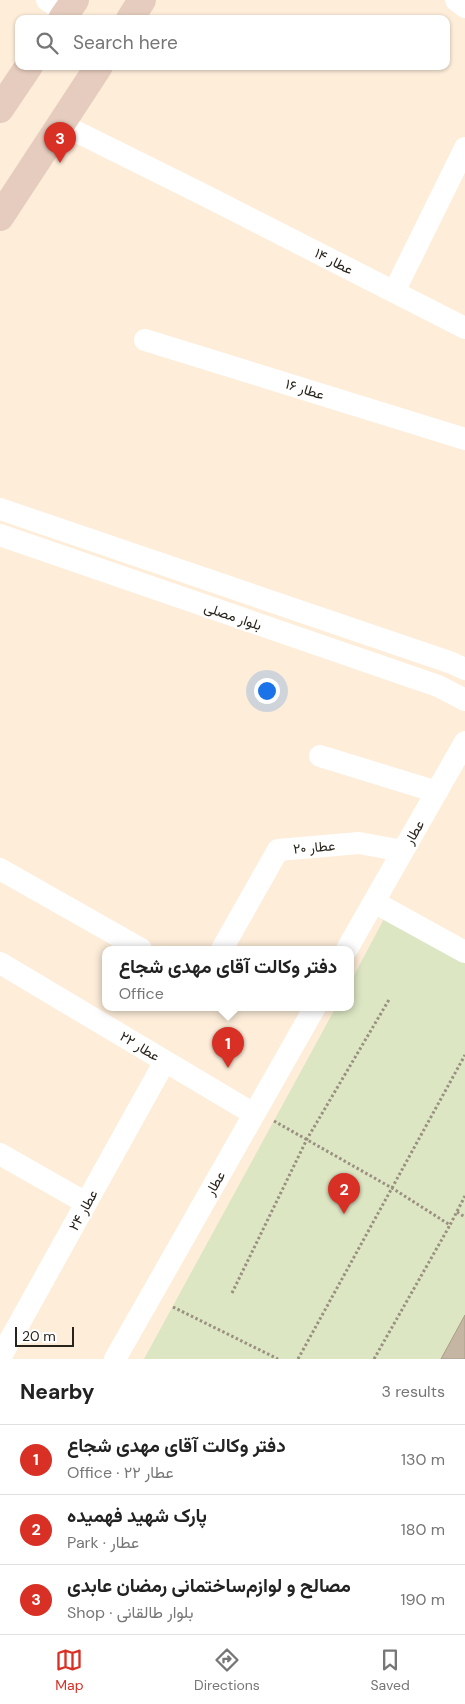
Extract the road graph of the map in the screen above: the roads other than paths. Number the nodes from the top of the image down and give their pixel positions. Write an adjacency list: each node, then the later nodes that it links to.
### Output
1 (142, 0): 4 (main road)
2 (456, 0): 3 (street)
3 (465, 6)
4 (133, 15)
5 (26, 70): 7 (main road)
6 (96, 70): 8 (main road)
7 (0, 109)
8 (61, 124): 10 (main road); 11 (street, عطار ۱۴)
9 (465, 148): 11 (street)
10 (0, 217)
11 (394, 292): 12 (street, عطار ۱۴)
12 (465, 328)
13 (145, 340): 14 (street, عطار ۱۶)
14 (465, 439)
15 (0, 509): 17 (street, بلوار مصلی)
16 (0, 535): 18 (street, بلوار مصلی)
17 (465, 669)
18 (465, 700)
19 (465, 742): 21 (street, عطار)
20 (320, 756): 21 (street)
21 (437, 792): 22 (street, عطار)
22 (403, 851): 24 (street, عطار); 26 (street, عطار ۲۰)
23 (0, 869): 25 (street)
24 (374, 902): 27 (street, عطار); 28 (street)
25 (136, 946)
26 (224, 946)
27 (349, 946)
28 (465, 952)
29 (0, 963): 31 (street, عطار ۲۲)
30 (313, 1011): 32 (street, عطار)
31 (165, 1061): 32 (street, عطار ۲۲); 34 (street, عطار ۲۴)
32 (264, 1117): 36 (street, عطار)
33 (0, 1154): 34 (street)
34 (86, 1203): 35 (street, عطار ۲۴)
35 (0, 1358)
36 (115, 1359)

